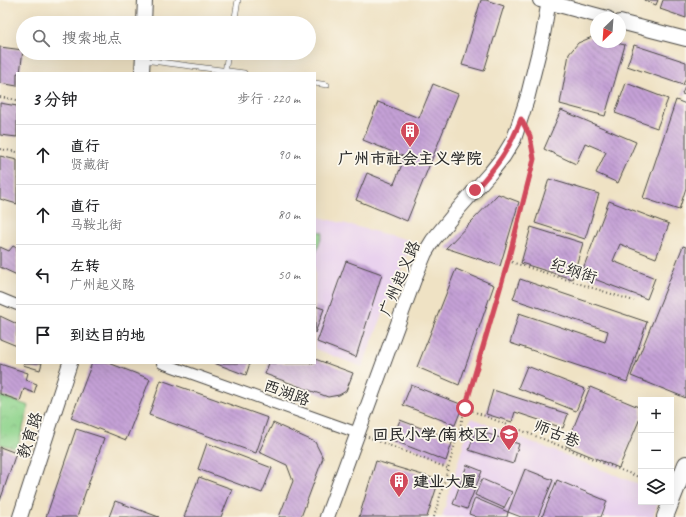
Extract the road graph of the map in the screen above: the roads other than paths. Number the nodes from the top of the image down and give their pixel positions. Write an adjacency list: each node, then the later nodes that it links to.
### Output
1 (145, 0): 5 (main road)
2 (238, 0): 6 (lane)
3 (546, 1): 4 (main road); 18 (main road, 广州起义路)
4 (590, 13)
5 (144, 16)
6 (235, 16)
7 (626, 24): 8 (main road)
8 (686, 39)
9 (227, 60): 11 (lane)
10 (143, 62): 11 (lane)
11 (225, 72)
12 (316, 83): 13 (lane)
13 (327, 85)
14 (0, 298): 15 (street)
15 (16, 305)
16 (70, 364): 20 (main road, 教育路)
17 (165, 364): 18 (street, 西湖路)
18 (358, 433): 21 (main road, 广州起义路)
19 (686, 464): 22 (main road)
20 (20, 517)
21 (327, 517)
22 (665, 517)

